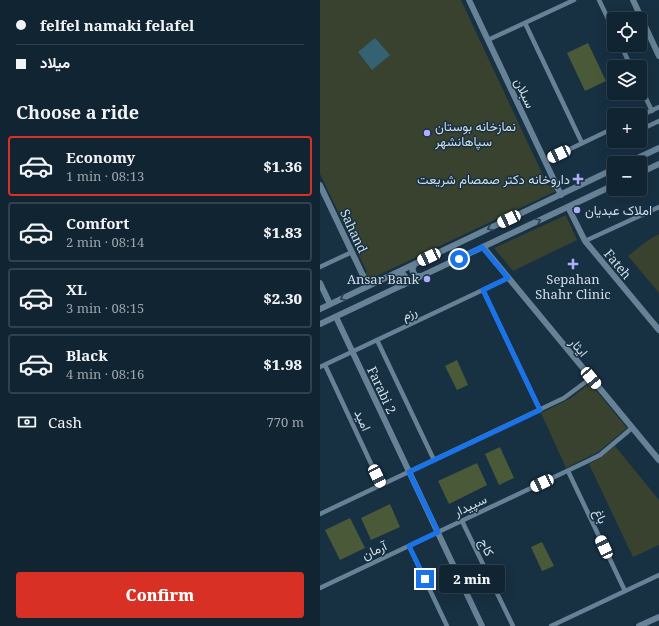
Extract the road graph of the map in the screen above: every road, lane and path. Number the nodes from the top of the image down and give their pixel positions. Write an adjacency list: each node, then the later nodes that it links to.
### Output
1 (469, 0): 7 (street, سبلان)
2 (574, 0): 6 (street)
3 (599, 0): 5 (street)
4 (633, 0): 8 (street)
5 (607, 17)
6 (525, 23): 7 (street); 16 (street)
7 (488, 40): 19 (street, سبلان)
8 (659, 56)
9 (647, 100): 11 (street)
10 (659, 107): 11 (street)
11 (652, 111): 12 (street)
12 (647, 113)
13 (659, 121): 14 (street)
14 (647, 127)
15 (607, 131): 16 (street)
16 (582, 143): 19 (street)
17 (659, 148): 18 (street)
18 (642, 156)
19 (545, 161): 25 (street, سبلان)
20 (659, 164): 21 (street)
21 (647, 170)
22 (607, 172): 25 (street)
23 (320, 185): 30 (street, Sahand)
24 (607, 188): 26 (street)
25 (561, 194): 31 (street, one-way to 31)
26 (568, 207): 28 (street, Fateh); 29 (street, one-way to 26)
27 (659, 207): 28 (street)
28 (585, 241): 44 (street, Fateh)
29 (482, 247): 34 (street); 35 (street, ایثار)
30 (352, 252): 32 (street); 37 (street, Sahand)
31 (416, 263): 33 (street); 34 (street)
32 (320, 267)
33 (396, 273): 37 (street); 38 (street)
34 (423, 276): 38 (street)
35 (508, 278): 39 (street, رزم); 48 (street, ایثار)
36 (320, 283): 40 (street)
37 (368, 286): 40 (street, one-way to 40)
38 (402, 286): 42 (street)
39 (483, 290): 45 (street, رزم); 49 (street)
40 (330, 304): 41 (street)
41 (320, 309)
42 (336, 317): 43 (street); 46 (street, Farabi 2)
43 (320, 324)
44 (659, 330)
45 (377, 340): 46 (street, رزم); 51 (street)
46 (352, 352): 47 (street, رزم); 54 (street, Farabi 2)
47 (322, 366): 55 (street, امید)
48 (591, 378): 49 (street); 50 (street, ایثار)
49 (540, 410): 51 (street)
50 (632, 428): 52 (street, ایثار); 53 (street, سپیدار)
51 (434, 460): 54 (street)
52 (659, 460)
53 (568, 471): 57 (street, سپیدار); 62 (street, باغ)
54 (409, 472): 55 (street); 58 (street, Farabi 2)
55 (381, 485): 56 (street)
56 (320, 514)
57 (462, 520): 58 (street, سپیدار); 66 (street, کاج)
58 (438, 532): 59 (street, آرمان); 65 (street, Farabi 2)
59 (409, 546): 61 (street, آرمان); 64 (street)
60 (659, 575): 62 (street)
61 (320, 588)
62 (625, 591): 67 (street)
63 (659, 617): 68 (street)
64 (447, 626)
65 (482, 626)
66 (513, 626)
67 (551, 626)
68 (639, 626)

